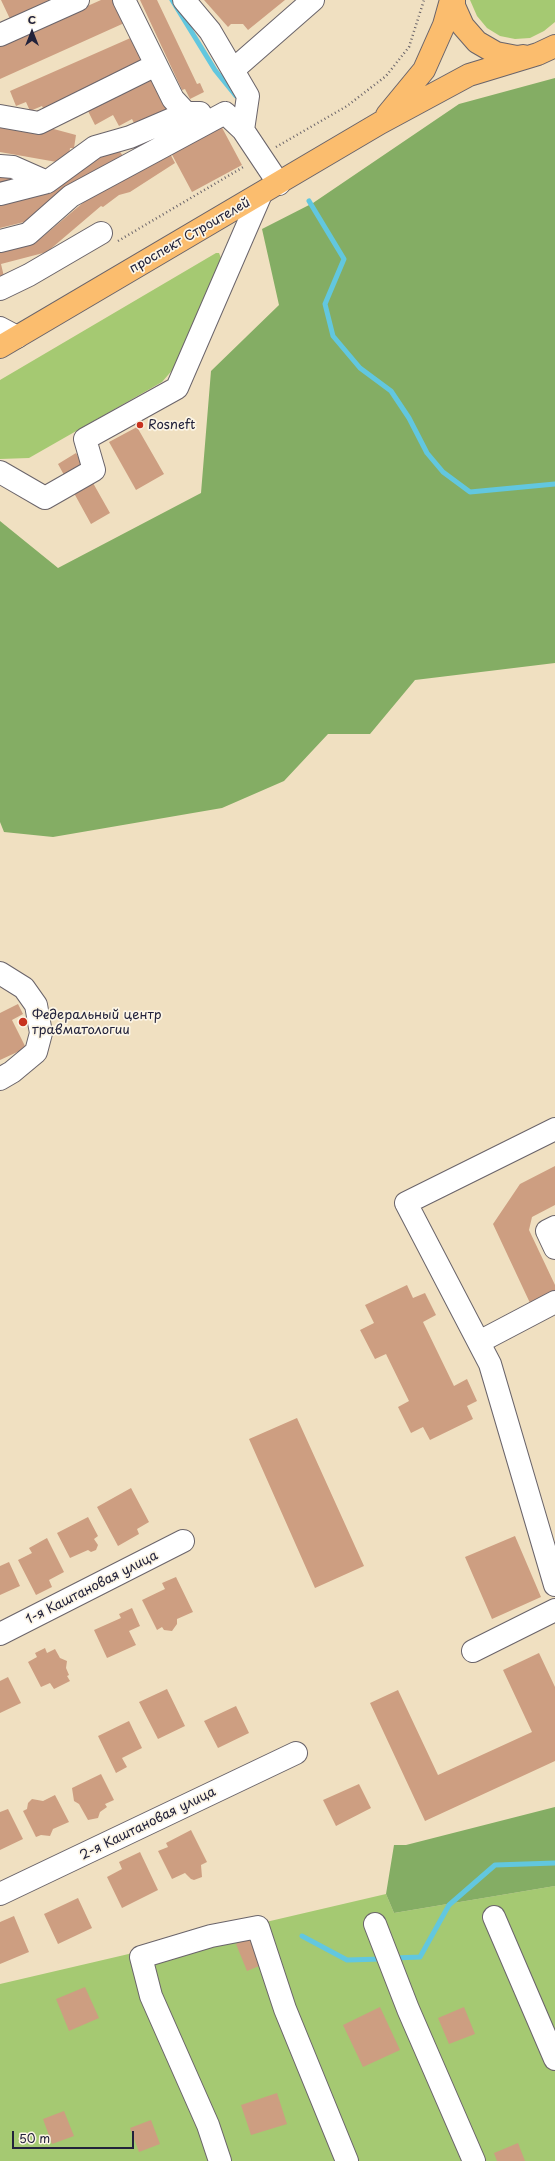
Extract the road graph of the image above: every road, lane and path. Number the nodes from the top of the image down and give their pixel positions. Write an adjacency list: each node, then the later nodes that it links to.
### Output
1 (78, 0): 7 (street)
2 (124, 0): 9 (street)
3 (184, 0): 10 (street)
4 (313, 0): 10 (street)
5 (424, 0): 16 (path)
6 (452, 0): 8 (main road, проспект Строителей); 14 (main road, проспект Строителей)
7 (0, 35)
8 (547, 50): 14 (main road, проспект Строителей)
9 (156, 65): 11 (street); 13 (street)
10 (233, 70): 15 (street)
11 (186, 113): 12 (street); 18 (street)
12 (225, 113): 15 (street); 22 (street)
13 (0, 116)
14 (380, 123): 19 (main road, проспект Строителей)
15 (243, 130): 16 (street)
16 (261, 157): 19 (street); 21 (path)
17 (0, 166): 18 (street)
18 (46, 182): 20 (street)
19 (270, 189): 24 (main road, проспект Строителей); 25 (street)
20 (0, 194)
21 (109, 238): 23 (street)
22 (0, 241)
23 (0, 289)
24 (6, 338)
25 (0, 472)
26 (0, 973): 27 (street)
27 (0, 1079)
28 (555, 1129): 32 (street)
29 (555, 1227): 30 (street)
30 (555, 1248)
31 (555, 1302): 32 (street)
32 (479, 1342): 34 (street)
33 (183, 1542): 36 (street, 1-я Каштановая улица)
34 (555, 1585)
35 (555, 1610): 37 (street)
36 (0, 1634)
37 (473, 1651)
38 (296, 1753): 39 (street, 2-я Каштановая улица)
39 (0, 1894)
40 (494, 1917): 42 (street)
41 (375, 1924): 45 (street)
42 (555, 2058)
43 (220, 2161): 44 (street)
44 (347, 2161)
45 (474, 2161)

